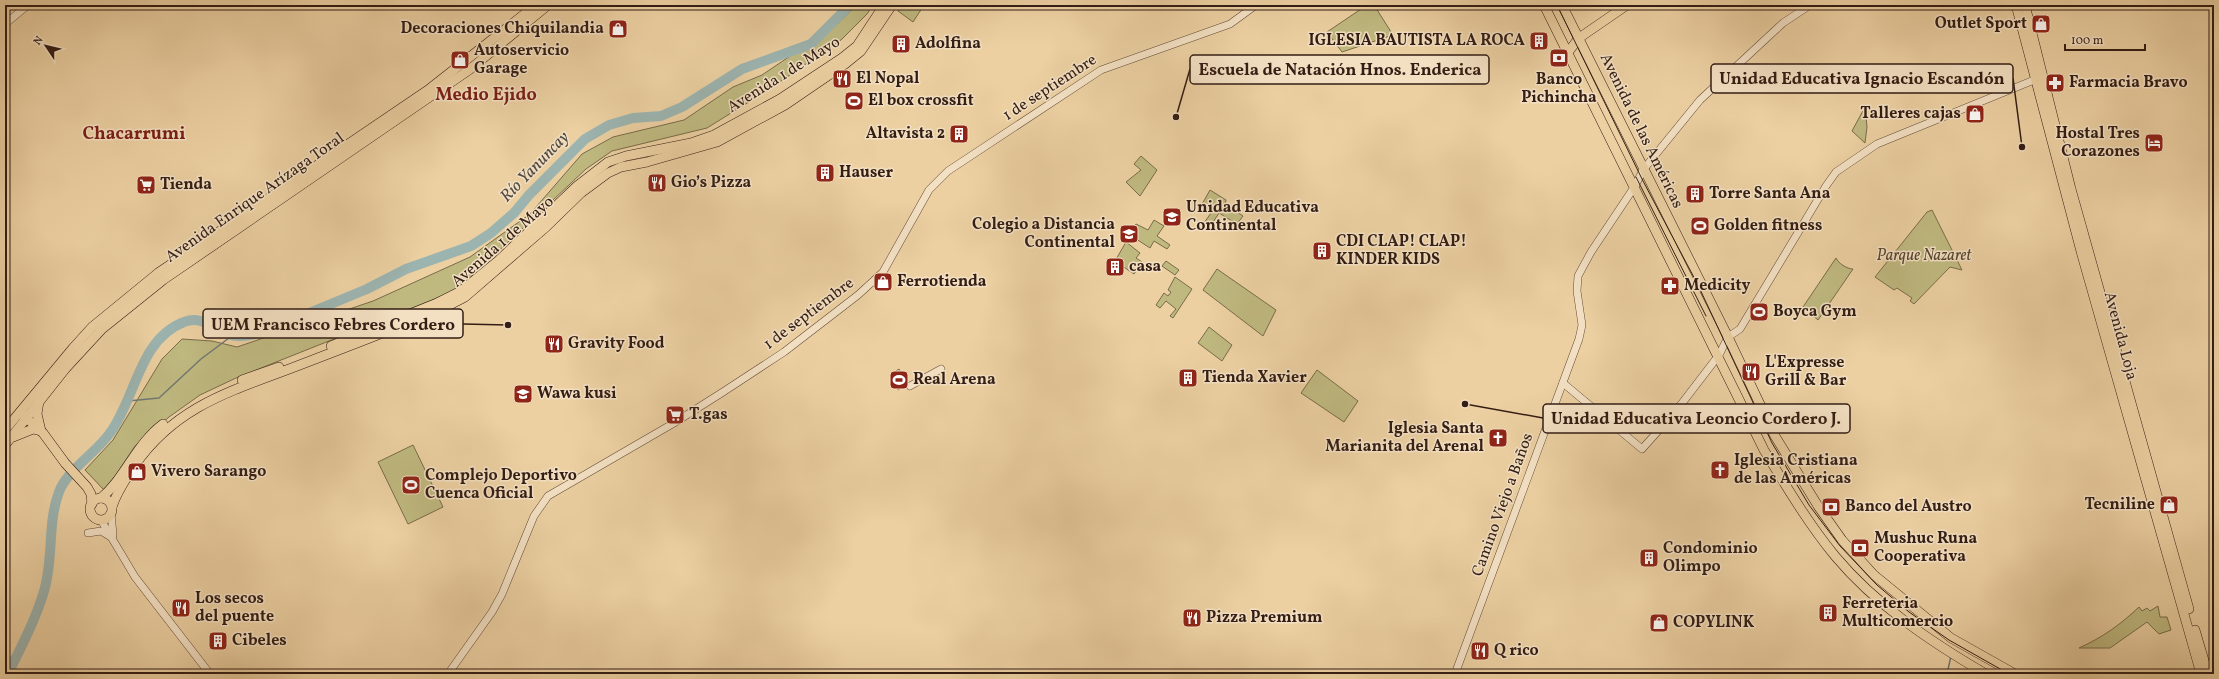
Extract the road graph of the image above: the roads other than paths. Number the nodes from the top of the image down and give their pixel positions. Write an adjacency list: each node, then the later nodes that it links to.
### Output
1 (28, 5): 13 (street)
2 (536, 5): 25 (main road, Avenida Enrique Arízaga Toral)
3 (548, 5): 24 (main road, Avenida Enrique Arízaga Toral)
4 (884, 5): 31 (main road, Avenida 1 de Mayo)
5 (892, 5): 33 (main road, Avenida 1 de Mayo)
6 (1256, 5): 38 (street, 1 de septiembre)
7 (1544, 5): 15 (main road, Avenida de las Américas)
8 (1562, 5): 14 (main road, Avenida de las Américas)
9 (1627, 5): 14 (main road)
10 (1810, 5): 17 (street, Camino Viejo a Baños)
11 (2016, 5): 16 (main road, Avenida Loja)
12 (2025, 5): 16 (main road, Avenida Loja)
13 (5, 24)
14 (1579, 38): 15 (main road); 17 (main road, Avenida de las Américas)
15 (1569, 51): 18 (main road, Avenida de las Américas)
16 (2040, 78): 19 (street); 42 (main road, Avenida Loja); 43 (main road, Avenida Loja)
17 (1643, 170): 18 (street, Camino Viejo a Baños); 19 (main road, Avenida de las Américas)
18 (1635, 186): 20 (main road, Avenida de las Américas); 22 (street, Camino Viejo a Baños)
19 (1728, 337): 20 (street); 41 (main road, Avenida de las Américas)
20 (1719, 355): 22 (street); 40 (main road, Avenida de las Américas)
21 (941, 369): 23 (street)
22 (1563, 383): 39 (street, Camino Viejo a Baños)
23 (910, 386)
24 (39, 401): 25 (main road, Avenida Enrique Arízaga Toral); 27 (main road)
25 (23, 414): 26 (main road, Avenida Enrique Arízaga Toral); 27 (main road); 28 (main road, Avenida Enrique Arízaga Toral)
26 (5, 430)
27 (41, 431): 28 (main road); 30 (main road)
28 (12, 438): 29 (main road, Avenida Enrique Arízaga Toral)
29 (5, 445)
30 (86, 486): 31 (main road); 32 (main road)
31 (101, 498): 32 (main road); 33 (main road)
32 (92, 504): 34 (main road)
33 (112, 510): 34 (main road); 36 (street)
34 (101, 520): 36 (street)
35 (88, 533): 36 (street)
36 (114, 540): 37 (street)
37 (210, 674)
38 (448, 674)
39 (1455, 674)
40 (1986, 674)
41 (2015, 674)
42 (2201, 674)
43 (2208, 674)

